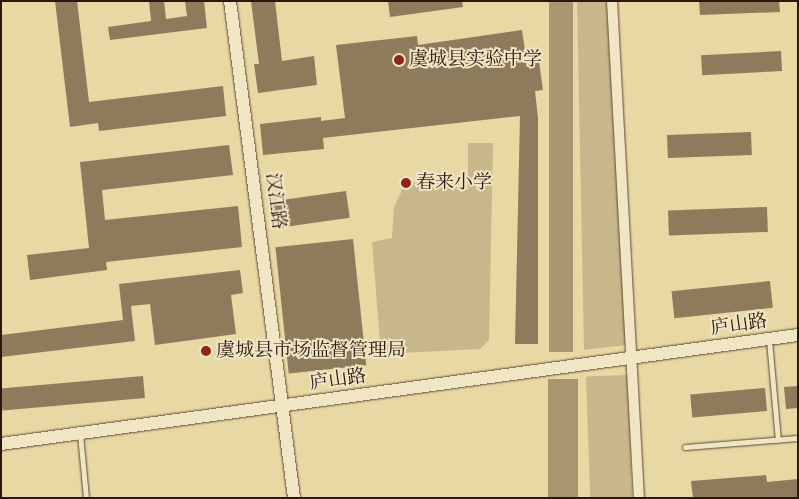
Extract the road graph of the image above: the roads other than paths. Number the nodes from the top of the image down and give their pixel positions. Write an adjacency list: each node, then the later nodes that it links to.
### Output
1 (230, 1): 6 (street, 汉江路)
2 (612, 1): 5 (street)
3 (798, 336): 4 (street, 庐山路)
4 (769, 339): 5 (street, 庐山路); 9 (lane)
5 (633, 360): 6 (street, 庐山路); 14 (street)
6 (283, 406): 7 (street, 庐山路); 13 (street, 汉江路)
7 (80, 433): 10 (street, 庐山路); 12 (lane)
8 (798, 438): 9 (lane)
9 (778, 440): 11 (lane)
10 (1, 444)
11 (685, 447)
12 (86, 498)
13 (294, 498)
14 (638, 498)

